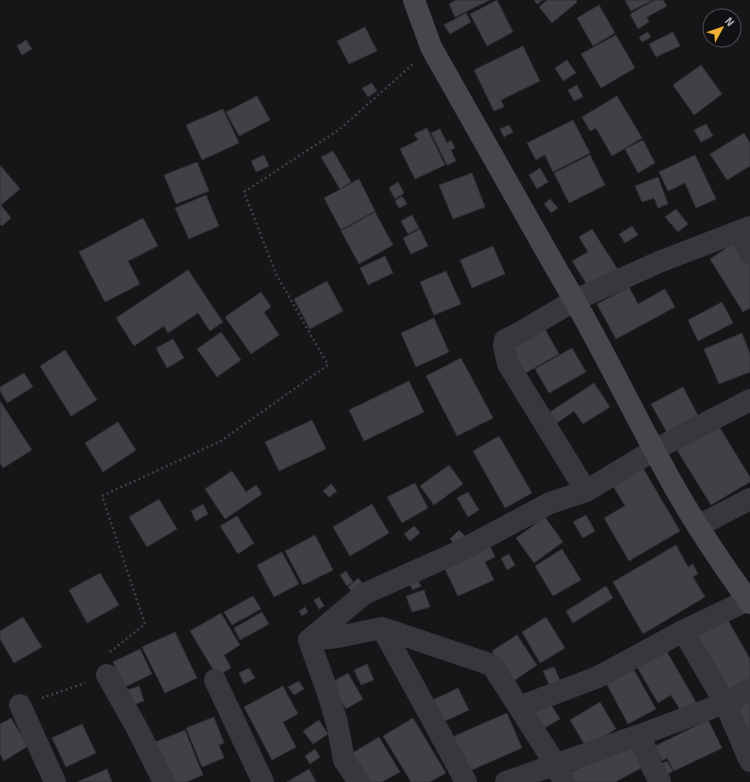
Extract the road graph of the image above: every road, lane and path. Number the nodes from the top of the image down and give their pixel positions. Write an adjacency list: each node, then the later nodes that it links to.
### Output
1 (414, 0): 2 (street)
2 (431, 47): 5 (street); 15 (path)
3 (744, 230): 4 (street); 5 (street)
4 (750, 253)
5 (575, 300): 7 (street); 8 (street)
6 (750, 400): 7 (street)
7 (654, 450): 8 (street); 10 (street)
8 (586, 491): 14 (street)
9 (750, 499): 10 (street)
10 (698, 526): 11 (street)
11 (749, 601): 13 (street)
12 (382, 628): 14 (street); 20 (street); 28 (street)
13 (683, 631): 18 (street); 20 (street)
14 (309, 640): 27 (street)
15 (107, 675): 19 (path); 25 (street)
16 (215, 680): 26 (street)
17 (750, 689): 18 (street)
18 (725, 703): 21 (street); 22 (street)
19 (20, 706): 24 (street)
20 (519, 708): 23 (street)
21 (640, 735): 23 (street); 30 (street)
22 (750, 761)
23 (560, 774): 29 (street)
24 (55, 782)
25 (164, 782)
26 (263, 782)
27 (359, 782)
28 (466, 782)
29 (506, 782)
30 (660, 782)

